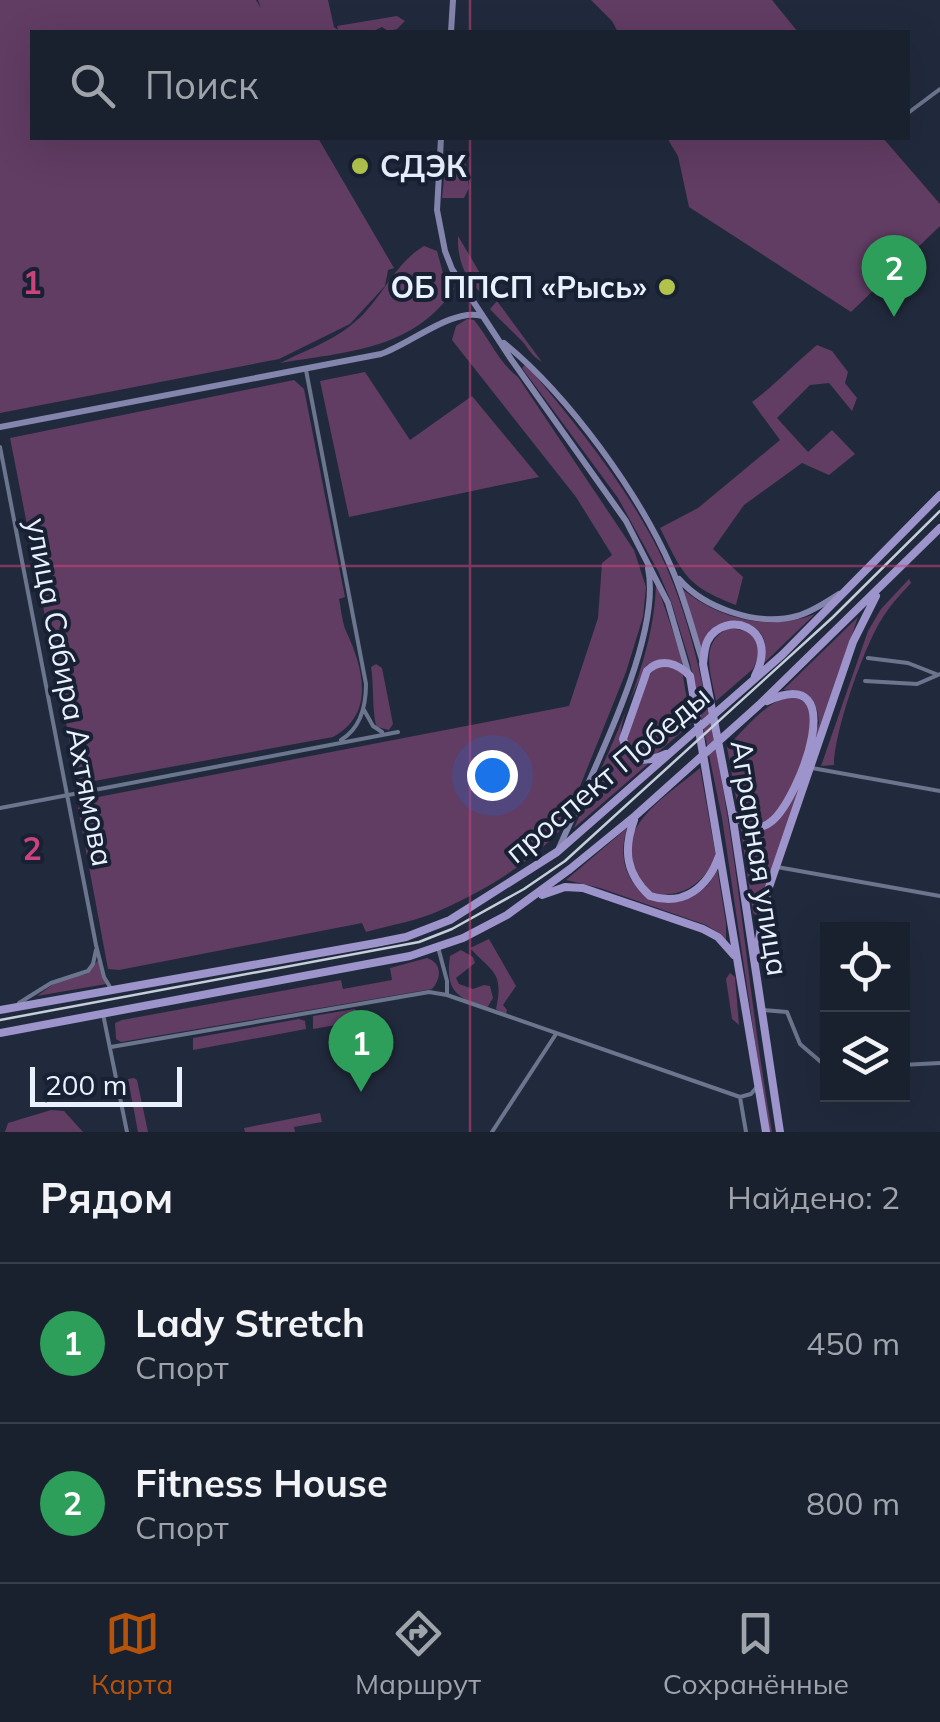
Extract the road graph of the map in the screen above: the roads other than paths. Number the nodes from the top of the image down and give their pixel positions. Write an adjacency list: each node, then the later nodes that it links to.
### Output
1 (454, 0): 2 (street)
2 (450, 30)
3 (940, 89): 4 (street)
4 (910, 112)
5 (440, 140): 6 (street, Аграрная улица)
6 (465, 291): 7 (street); 8 (street, Аграрная улица)
7 (456, 315): 8 (street); 11 (street)
8 (483, 316): 9 (street, Аграрная улица)
9 (502, 341): 10 (street, Аграрная улица); 12 (street, Аграрная улица)
10 (527, 362): 12 (street); 18 (street, Аграрная улица)
11 (306, 370): 13 (street); 28 (street)
12 (518, 370): 17 (street, Аграрная улица)
13 (0, 427)
14 (0, 447): 35 (street, улица Сабира Ахтямова)
15 (940, 496): 20 (main road, проспект Победы)
16 (940, 528): 19 (main road, проспект Победы)
17 (646, 557): 24 (street, Аграрная улица); 39 (street)
18 (673, 572): 20 (street); 22 (street, Аграрная улица)
19 (884, 584): 27 (main road, проспект Победы); 33 (main road)
20 (840, 594): 26 (main road, проспект Победы)
21 (868, 658): 23 (street)
22 (703, 664): 26 (main road); 37 (main road, Аграрная улица)
23 (938, 674): 25 (street)
24 (690, 676): 32 (main road); 40 (main road, Аграрная улица)
25 (866, 681)
26 (750, 684): 32 (main road, проспект Победы)
27 (759, 705): 37 (main road); 38 (main road, проспект Победы)
28 (364, 710): 30 (street); 31 (street)
29 (398, 732): 30 (street)
30 (387, 734): 31 (street)
31 (337, 743): 35 (street)
32 (678, 747): 39 (main road, проспект Победы)
33 (810, 767): 34 (street); 41 (main road)
34 (940, 791)
35 (67, 796): 36 (street); 44 (street, улица Сабира Ахтямова)
36 (0, 808)
37 (732, 813): 47 (main road, Аграрная улица)
38 (635, 816): 40 (main road); 43 (main road, проспект Победы)
39 (557, 852): 48 (main road, проспект Победы)
40 (720, 852): 46 (main road, Аграрная улица)
41 (776, 867): 42 (street); 47 (main road)
42 (940, 896)
43 (532, 898): 45 (main road, проспект Победы); 46 (main road)
44 (96, 945): 48 (street, улица Сабира Ахтямова); 50 (street)
45 (438, 947): 49 (street); 53 (main road, проспект Победы)
46 (737, 959): 60 (main road, Аграрная улица)
47 (755, 960): 52 (main road, Аграрная улица)
48 (112, 992): 50 (main road, проспект Победы)
49 (447, 995): 55 (street); 56 (street)
50 (12, 1008): 51 (main road, проспект Победы)
51 (0, 1010)
52 (762, 1010): 57 (street); 66 (main road, Аграрная улица)
53 (103, 1013): 54 (main road, проспект Победы); 56 (street)
54 (0, 1032)
55 (556, 1034): 61 (street); 63 (street)
56 (111, 1047): 62 (street)
57 (820, 1061)
58 (940, 1063): 59 (street)
59 (910, 1065)
60 (756, 1088): 61 (street); 65 (main road, Аграрная улица)
61 (740, 1097): 64 (street)
62 (128, 1132)
63 (492, 1132)
64 (746, 1132)
65 (766, 1132)
66 (780, 1132)

